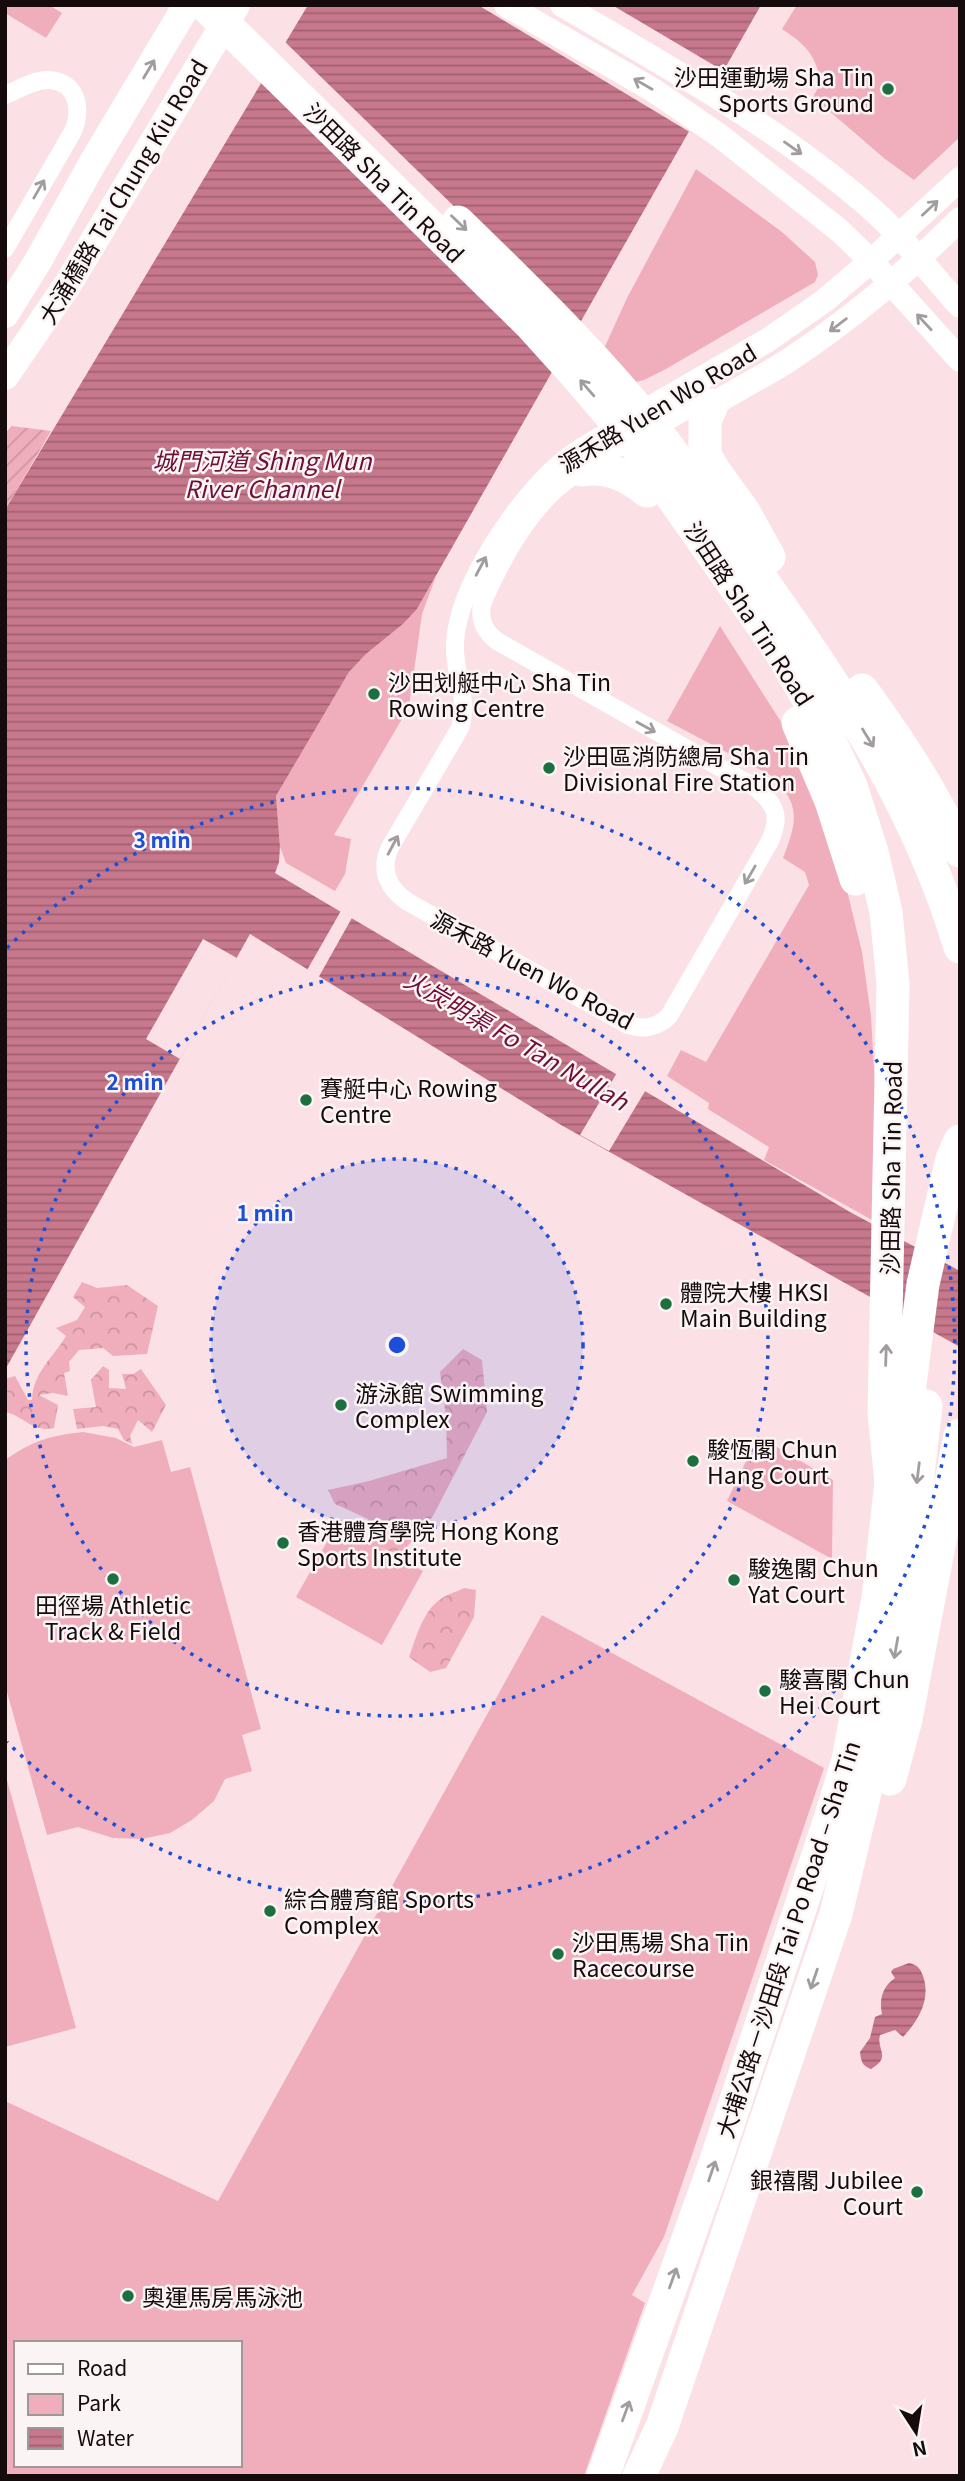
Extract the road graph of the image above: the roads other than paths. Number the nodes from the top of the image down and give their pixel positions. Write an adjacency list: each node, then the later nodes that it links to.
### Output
1 (187, 5): 15 (main road, 大涌橋路 Tai Chung Kiu Road, one-way to 1)
2 (205, 5): 23 (highway, 沙田路 Sha Tin Road, one-way to 2)
3 (235, 5): 17 (main road, 大涌橋路 Tai Chung Kiu Road); 23 (highway, 沙田路 Sha Tin Road, one-way to 23)
4 (506, 5): 12 (main road, one-way to 4)
5 (562, 5): 9 (main road, one-way to 9)
6 (5, 95): 10 (street, one-way to 6)
7 (960, 179): 9 (main road, 源禾路 Yuen Wo Road, one-way to 7)
8 (960, 219): 11 (main road, 源禾路 Yuen Wo Road)
9 (900, 236): 11 (main road); 12 (main road, 源禾路 Yuen Wo Road)
10 (5, 248)
11 (918, 258): 13 (main road, 源禾路 Yuen Wo Road); 14 (main road)
12 (872, 261): 13 (main road); 19 (main road, 源禾路 Yuen Wo Road)
13 (889, 282): 16 (main road, one-way to 13); 18 (main road, 源禾路 Yuen Wo Road, one-way to 18)
14 (960, 306)
15 (5, 314)
16 (960, 360)
17 (5, 376)
18 (712, 405): 19 (street, 源禾路 Yuen Wo Road); 20 (highway)
19 (636, 427): 20 (highway); 21 (street, 源禾路 Yuen Wo Road); 21 (street, 源禾路 Yuen Wo Road, one-way to 19); 22 (highway)
20 (705, 455): 23 (highway)
21 (582, 470): 22 (highway)
22 (647, 491): 23 (highway)
23 (698, 509): 24 (highway); 25 (highway, 沙田路 Sha Tin Road, one-way to 25); 31 (highway, 沙田路 Sha Tin Road, one-way to 23)
24 (960, 851)
25 (960, 947)
26 (960, 1141): 28 (highway, 大埔公路－沙田段 Tai Po Road – Sha Tin)
27 (960, 1218): 28 (highway, 大埔公路－沙田段 Tai Po Road – Sha Tin)
28 (939, 1256): 29 (highway, 大埔公路－沙田段 Tai Po Road – Sha Tin)
29 (925, 1338): 31 (highway, 大埔公路－沙田段 Tai Po Road – Sha Tin); 32 (highway, 大埔公路－沙田段 Tai Po Road – Sha Tin, one-way to 32)
30 (960, 1435): 32 (highway)
31 (891, 1482): 34 (highway, 大埔公路－沙田段 Tai Po Road – Sha Tin, one-way to 31)
32 (836, 1914): 33 (highway, 大埔公路－沙田段 Tai Po Road – Sha Tin, one-way to 33)
33 (662, 2427): 35 (highway, 大埔公路－沙田段 Tai Po Road – Sha Tin); 36 (highway)
34 (603, 2476)
35 (639, 2476)
36 (656, 2476)

